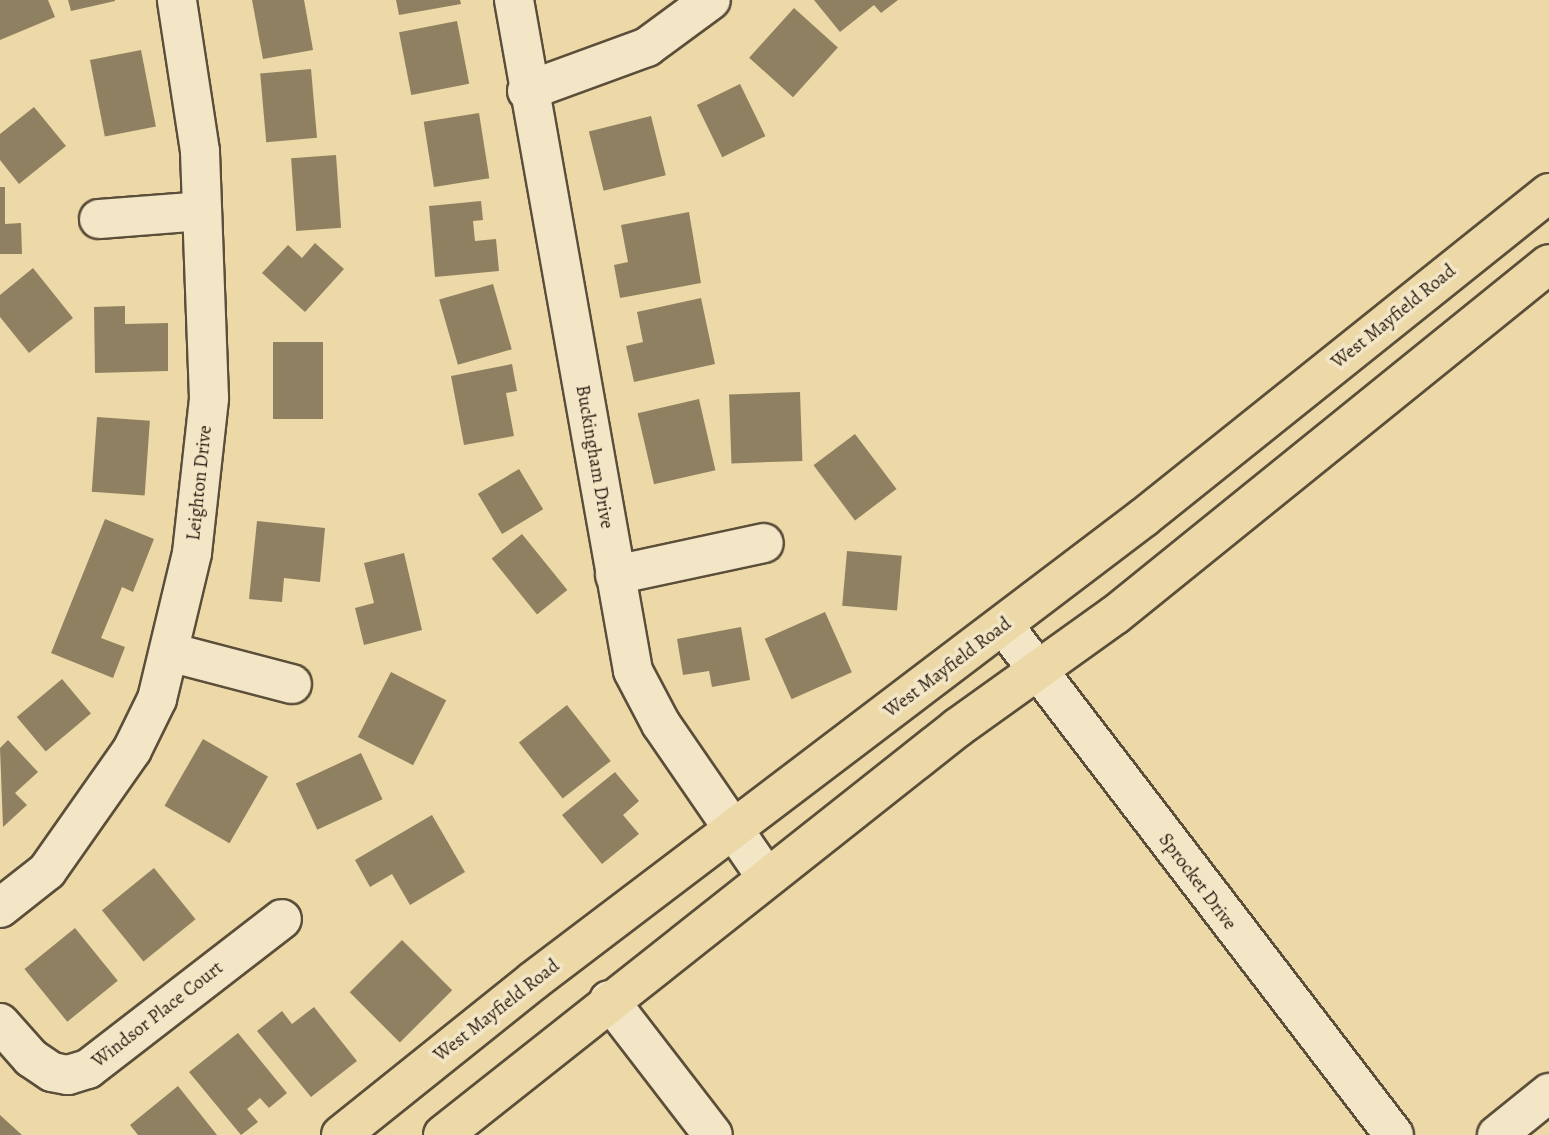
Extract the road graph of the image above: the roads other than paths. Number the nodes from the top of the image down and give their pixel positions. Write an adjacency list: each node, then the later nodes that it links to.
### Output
1 (177, 0): 6 (street, Leighton Drive)
2 (514, 0): 4 (street, Buckingham Drive)
3 (711, 0): 4 (street)
4 (527, 91): 10 (street, Buckingham Drive)
5 (1549, 192): 11 (main road, West Mayfield Road)
6 (202, 211): 7 (street); 12 (street, Leighton Drive)
7 (99, 219)
8 (1549, 264): 13 (main road)
9 (764, 543): 10 (street)
10 (615, 575): 15 (street, Buckingham Drive)
11 (1004, 626): 13 (street, Sprocket Drive); 15 (main road, West Mayfield Road)
12 (169, 652): 14 (street); 17 (street, Leighton Drive)
13 (1037, 670): 16 (main road); 25 (street, Sprocket Drive)
14 (292, 684)
15 (730, 831): 16 (street, Buckingham Drive); 22 (main road, West Mayfield Road)
16 (766, 877): 19 (main road)
17 (0, 908)
18 (282, 919): 20 (street, Windsor Place Court)
19 (609, 1000): 23 (main road); 24 (street)
20 (0, 1023)
21 (1549, 1093): 26 (street)
22 (341, 1135)
23 (443, 1135)
24 (713, 1135)
25 (1394, 1135)
26 (1497, 1135)

